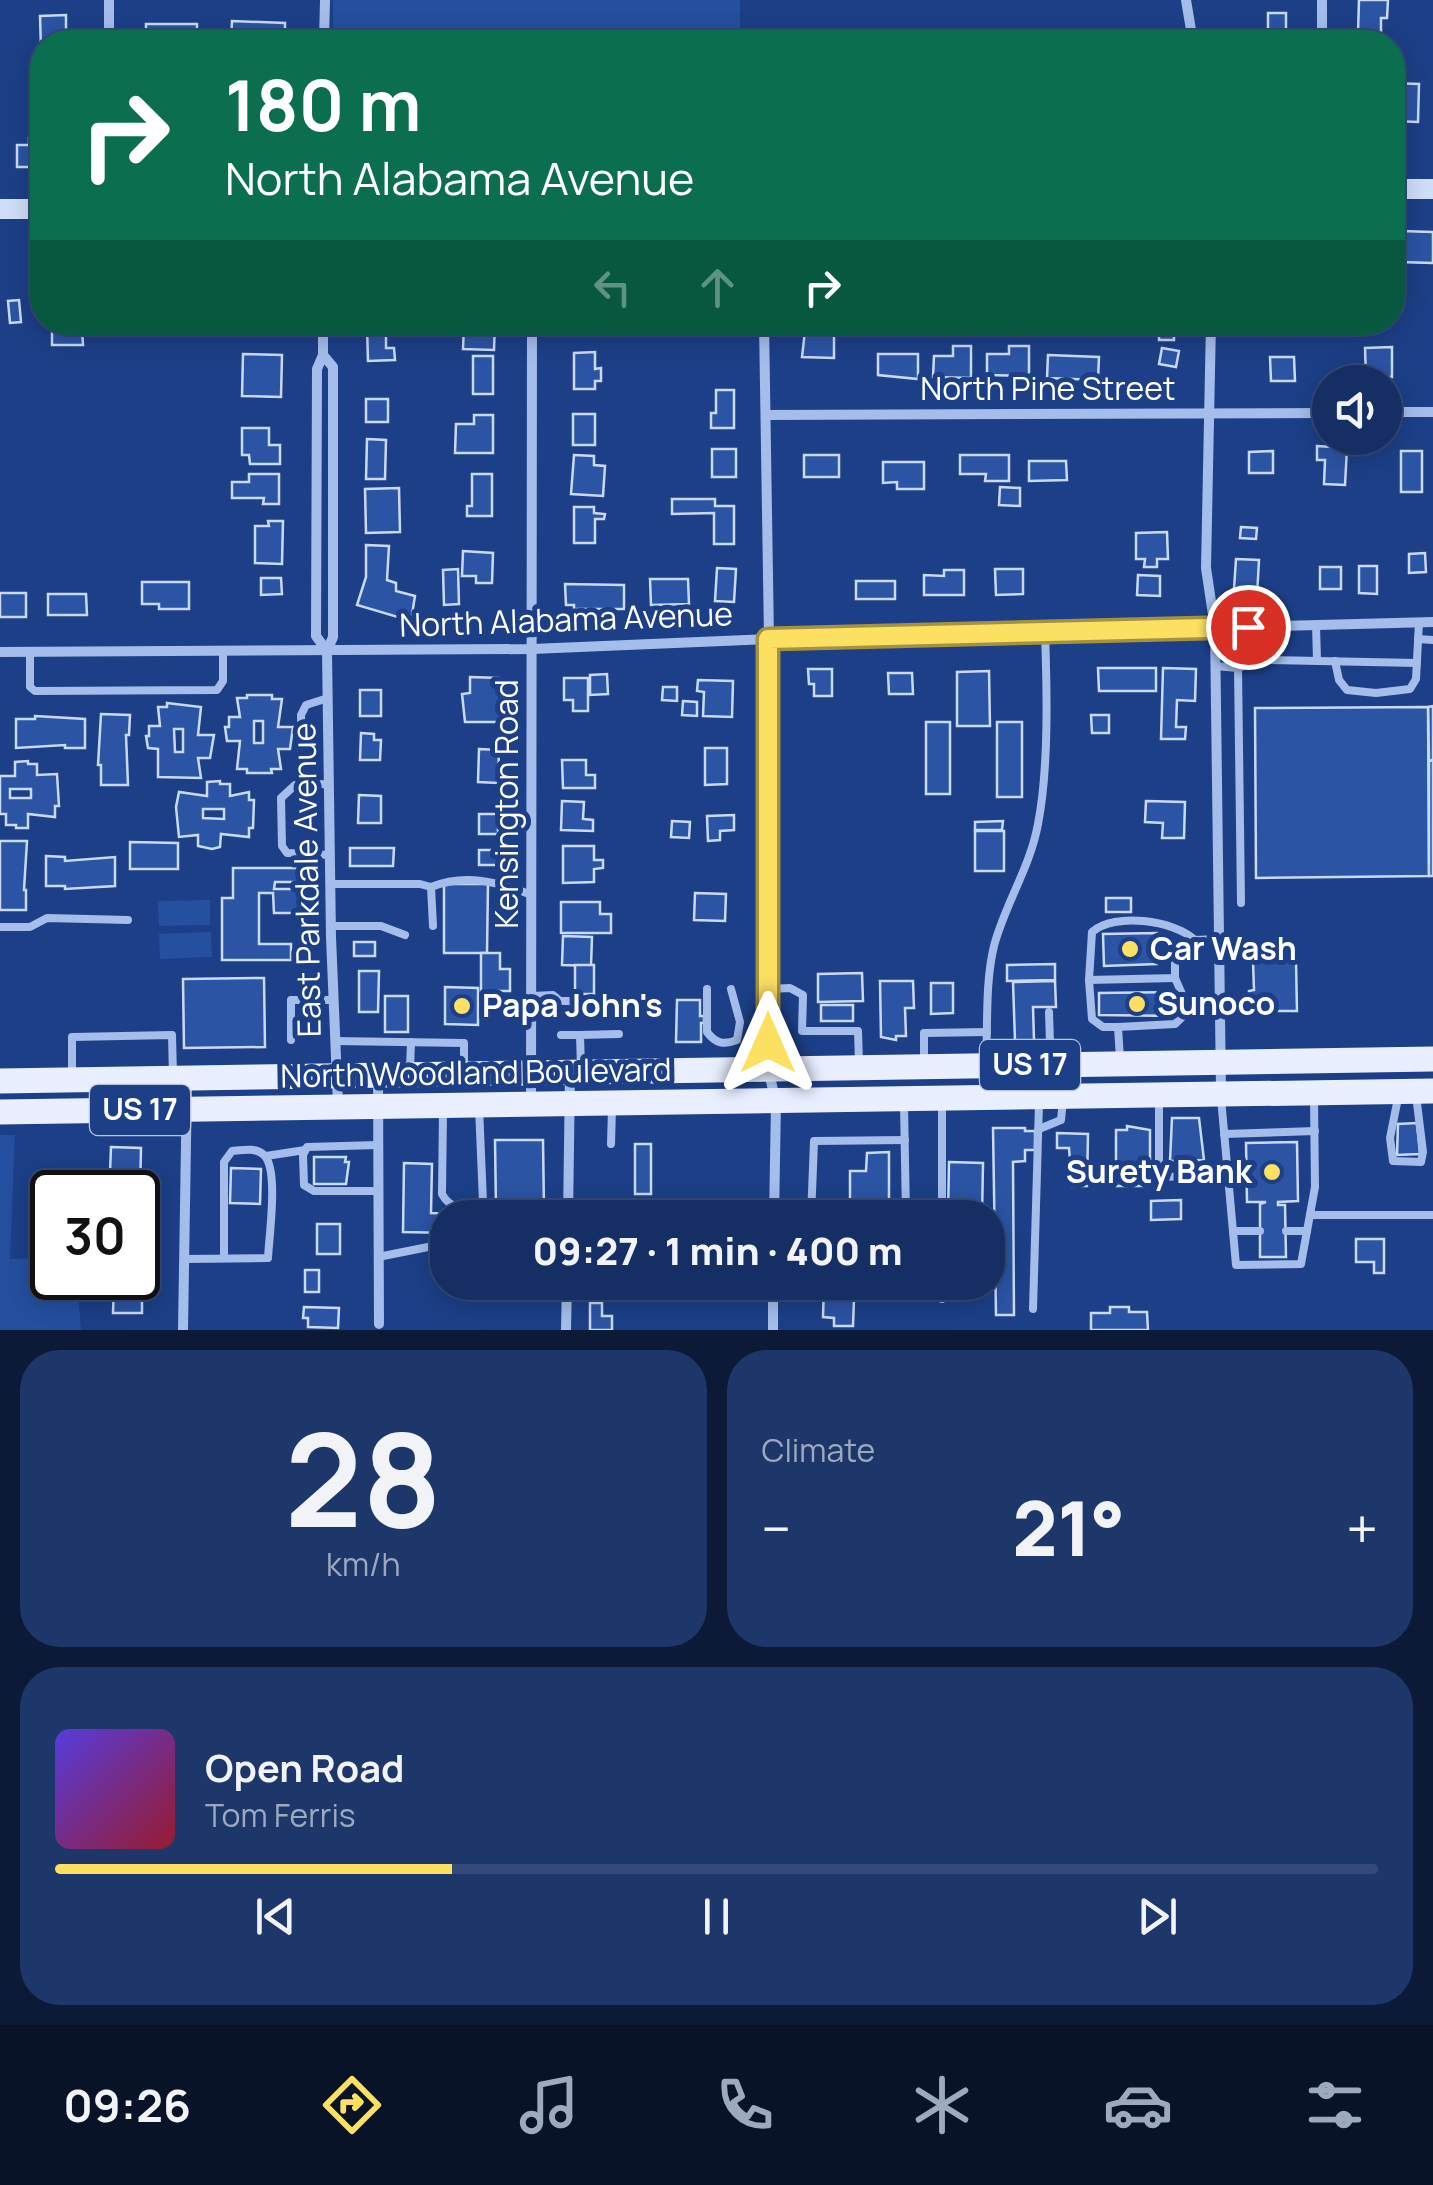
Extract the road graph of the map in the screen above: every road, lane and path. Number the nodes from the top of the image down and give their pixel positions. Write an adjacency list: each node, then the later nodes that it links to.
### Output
1 (108, 0): 5 (street)
2 (325, 0): 6 (street)
3 (1186, 0): 7 (street)
4 (1322, 0): 8 (street)
5 (109, 30)
6 (324, 30)
7 (1190, 30)
8 (1322, 30)
9 (1405, 189): 10 (main road)
10 (1433, 189)
11 (0, 209): 12 (main road)
12 (30, 209)
13 (323, 335): 17 (street, East Parkdale Avenue)
14 (532, 335): 31 (street, Kensington Road)
15 (764, 335): 22 (street)
16 (1211, 335): 21 (street)
17 (323, 356): 32 (street, East Parkdale Avenue); 32 (street, East Parkdale Avenue)
18 (1312, 412): 21 (street, North Pine Street)
19 (1402, 412): 20 (street)
20 (1433, 412)
21 (1208, 414): 22 (street, North Pine Street); 26 (street)
22 (766, 415): 28 (street)
23 (1418, 622): 24 (street, North Alabama Avenue); 25 (street, North Alabama Avenue); 29 (lane)
24 (1433, 622)
25 (1316, 625): 26 (street, North Alabama Avenue); 36 (lane)
26 (1214, 628): 27 (street, North Alabama Avenue); 39 (street)
27 (1045, 632): 28 (street, North Alabama Avenue); 68 (lane)
28 (768, 639): 31 (street, North Alabama Avenue); 60 (street)
29 (1418, 639): 30 (lane); 38 (lane)
30 (1433, 640)
31 (532, 648): 32 (street, North Alabama Avenue); 47 (street, Kensington Road)
32 (328, 650): 33 (street, North Alabama Avenue); 41 (street, East Parkdale Avenue)
33 (223, 651): 35 (street, North Alabama Avenue); 35 (lane)
34 (0, 652): 35 (street, North Alabama Avenue)
35 (30, 652)
36 (1316, 660): 37 (lane); 40 (lane)
37 (1335, 661): 38 (lane); 38 (lane)
38 (1417, 662)
39 (1215, 666): 40 (lane); 55 (street)
40 (1238, 668): 48 (lane)
41 (328, 698): 42 (lane); 43 (street, East Parkdale Avenue)
42 (302, 784): 43 (lane); 44 (lane)
43 (329, 784): 44 (street, East Parkdale Avenue)
44 (330, 855): 45 (street, East Parkdale Avenue)
45 (331, 884): 46 (lane); 50 (street, East Parkdale Avenue)
46 (431, 888): 47 (lane); 51 (lane)
47 (532, 895): 61 (street, Kensington Road)
48 (1241, 903)
49 (128, 920): 52 (lane)
50 (331, 926): 53 (lane); 62 (street, East Parkdale Avenue)
51 (434, 926)
52 (0, 927)
53 (404, 934)
54 (1195, 940): 55 (lane); 56 (lane); 57 (lane)
55 (1218, 940): 65 (street)
56 (1175, 978): 57 (lane); 64 (lane)
57 (1089, 980): 67 (lane)
58 (706, 989): 59 (lane)
59 (731, 989)
60 (767, 989): 81 (lane); 82 (street)
61 (532, 996): 63 (lane); 84 (street, Kensington Road)
62 (334, 1000): 72 (lane); 73 (street, East Parkdale Avenue)
63 (630, 1001)
64 (1198, 1002): 65 (lane); 67 (lane)
65 (1220, 1002): 76 (street)
66 (1050, 1012): 78 (lane)
67 (1118, 1027): 77 (lane)
68 (988, 1032): 79 (lane); 80 (lane)
69 (618, 1034): 71 (lane)
70 (562, 1035): 71 (lane)
71 (580, 1035): 83 (lane)
72 (291, 1040)
73 (336, 1041): 74 (lane); 88 (street, East Parkdale Avenue)
74 (411, 1042): 85 (lane); 87 (lane)
75 (1433, 1059): 76 (main road, North Woodland Boulevard / US 17)
76 (1221, 1062): 77 (main road, North Woodland Boulevard / US 17); 94 (street)
77 (1120, 1063): 78 (main road, North Woodland Boulevard / US 17)
78 (1062, 1064): 79 (main road, North Woodland Boulevard / US 17)
79 (986, 1066): 80 (main road, North Woodland Boulevard / US 17)
80 (924, 1067): 81 (main road, North Woodland Boulevard / US 17)
81 (859, 1068): 82 (main road, North Woodland Boulevard / US 17)
82 (768, 1070): 83 (main road, North Woodland Boulevard / US 17); 99 (street)
83 (575, 1072): 84 (main road, North Woodland Boulevard / US 17); 100 (street)
84 (532, 1073): 85 (main road, North Woodland Boulevard / US 17); 102 (street, Kensington Road)
85 (464, 1074): 87 (main road, North Woodland Boulevard / US 17)
86 (378, 1075): 87 (main road, North Woodland Boulevard / US 17); 88 (main road, North Woodland Boulevard / US 17); 105 (street)
87 (410, 1075)
88 (337, 1076): 89 (main road, North Woodland Boulevard / US 17); 106 (street, East Parkdale Avenue)
89 (180, 1079): 90 (main road, North Woodland Boulevard / US 17); 90 (lane); 107 (street)
90 (72, 1080): 91 (main road, North Woodland Boulevard / US 17)
91 (0, 1081)
92 (1423, 1091): 92 (lane); 93 (main road, North Woodland Boulevard / US 17)
93 (1314, 1092): 94 (main road, North Woodland Boulevard / US 17); 110 (lane)
94 (1220, 1094): 95 (main road, North Woodland Boulevard / US 17); 111 (lane)
95 (1158, 1095): 96 (main road, North Woodland Boulevard / US 17); 117 (lane)
96 (1051, 1097): 97 (main road, North Woodland Boulevard / US 17); 109 (lane); 109 (lane)
97 (942, 1099): 98 (main road, North Woodland Boulevard / US 17); 125 (lane)
98 (904, 1100): 99 (main road, North Woodland Boulevard / US 17); 112 (lane)
99 (776, 1102): 101 (main road, North Woodland Boulevard / US 17); 122 (street)
100 (570, 1104): 101 (main road, North Woodland Boulevard / US 17); 102 (main road, North Woodland Boulevard / US 17); 121 (street)
101 (612, 1104): 113 (lane)
102 (531, 1105): 104 (main road, North Woodland Boulevard / US 17)
103 (444, 1106): 104 (main road, North Woodland Boulevard / US 17); 105 (main road, North Woodland Boulevard / US 17); 119 (lane)
104 (479, 1106): 120 (lane)
105 (378, 1107): 106 (main road, North Woodland Boulevard / US 17); 114 (street)
106 (338, 1108): 107 (main road, North Woodland Boulevard / US 17)
107 (187, 1110): 108 (main road, North Woodland Boulevard / US 17); 135 (street)
108 (0, 1112)
109 (1040, 1129): 138 (lane)
110 (1315, 1131): 111 (lane); 126 (lane)
111 (1224, 1134): 128 (lane)
112 (905, 1140): 123 (lane); 124 (lane)
113 (611, 1144)
114 (378, 1145): 115 (lane); 118 (street)
115 (305, 1150): 116 (lane); 118 (lane)
116 (266, 1156): 134 (lane); 134 (lane)
117 (1194, 1176)
118 (378, 1190): 133 (street)
119 (445, 1200)
120 (483, 1200)
121 (568, 1200)
122 (774, 1200)
123 (812, 1200)
124 (906, 1200)
125 (942, 1200)
126 (1310, 1215): 127 (lane); 131 (lane)
127 (1433, 1215)
128 (1233, 1231): 129 (lane); 131 (lane)
129 (1260, 1231)
130 (1286, 1231): 131 (lane)
131 (1307, 1231)
132 (430, 1246): 133 (lane)
133 (378, 1256): 139 (street)
134 (224, 1258): 135 (lane)
135 (184, 1259): 140 (street)
136 (567, 1300): 141 (street)
137 (774, 1300): 142 (street)
138 (1033, 1309)
139 (379, 1324)
140 (184, 1330)
141 (566, 1330)
142 (773, 1330)

